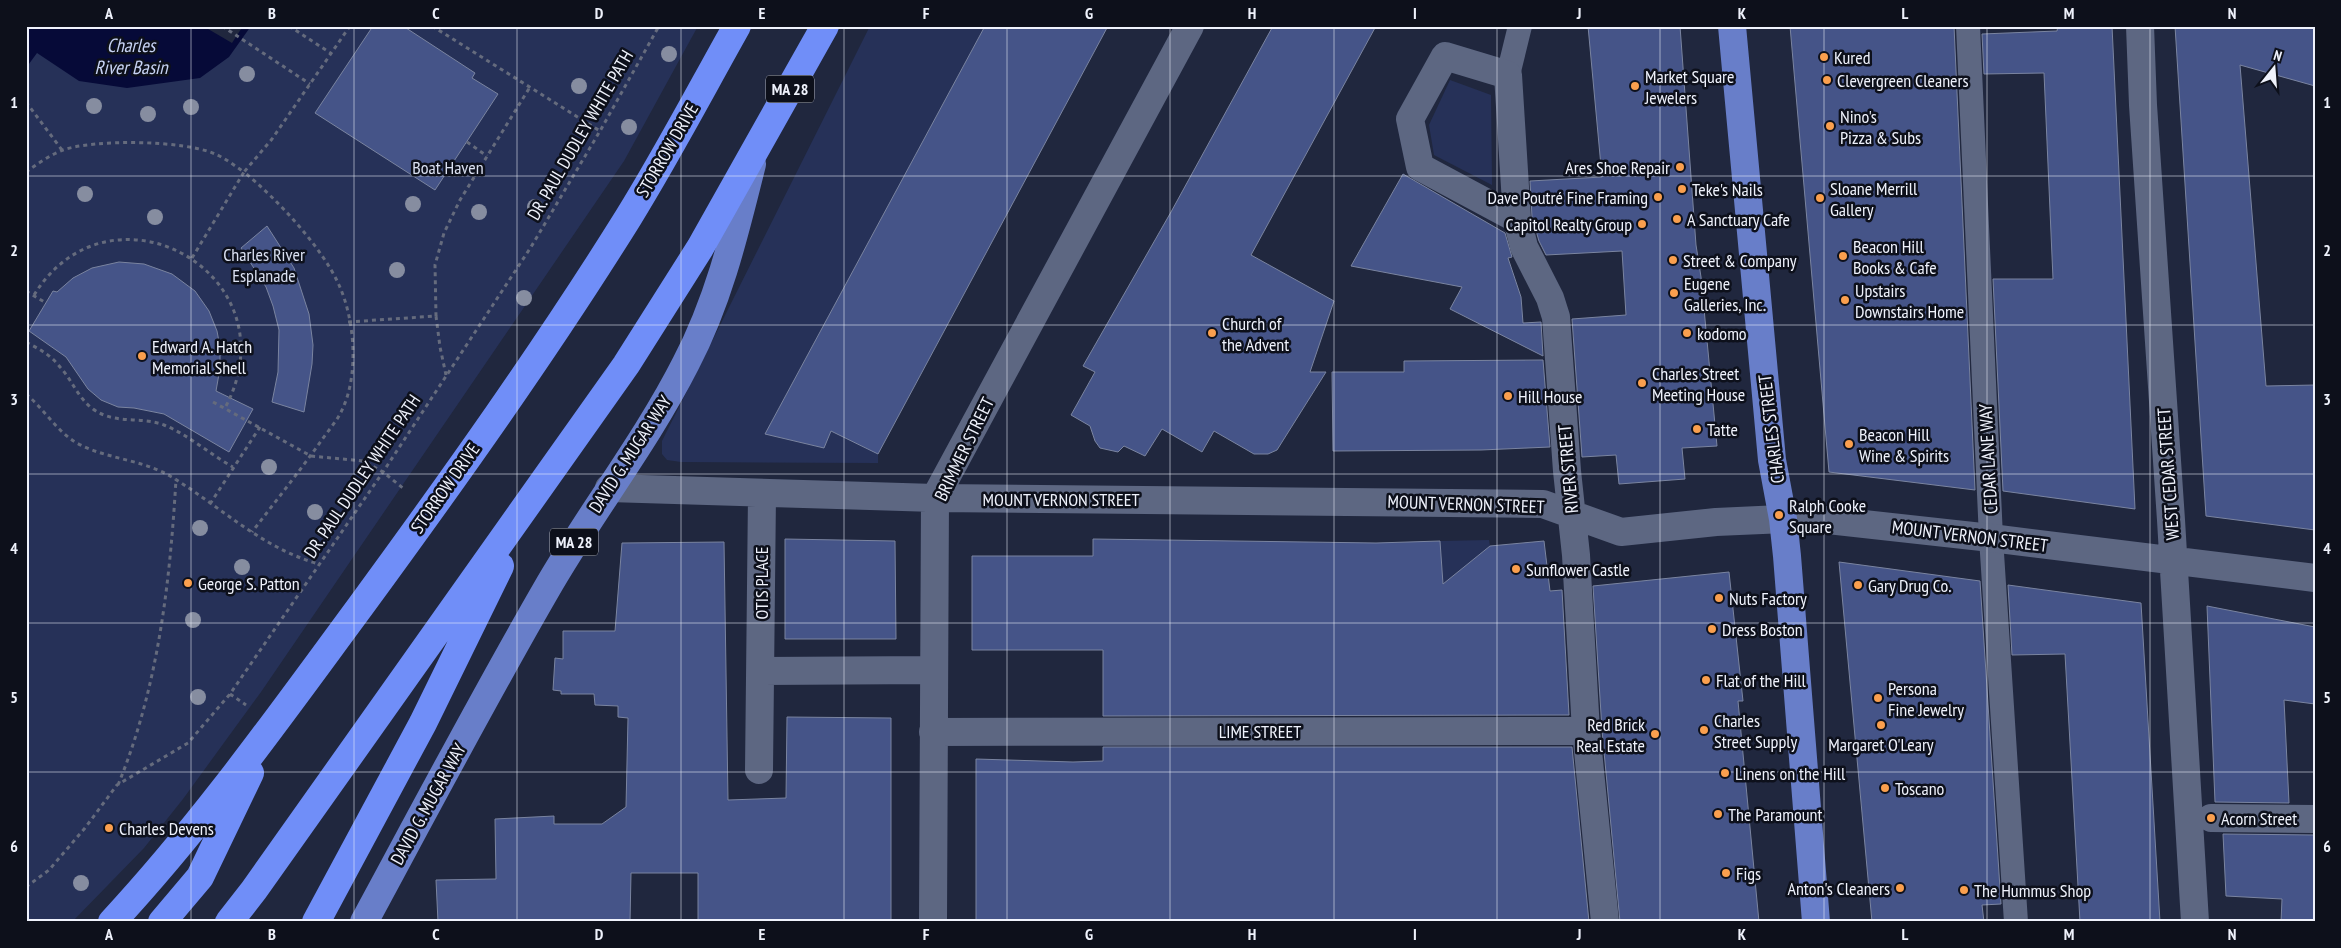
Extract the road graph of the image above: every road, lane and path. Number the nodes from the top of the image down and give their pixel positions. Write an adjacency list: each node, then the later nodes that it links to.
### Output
1 (222, 26): 15 (path)
2 (289, 26): 13 (path)
3 (350, 26): 13 (path)
4 (432, 26): 16 (path)
5 (659, 26): 18 (path, DR. PAUL DUDLEY WHITE PATH)
6 (736, 26): 47 (highway, STORROW DRIVE)
7 (825, 26): 21 (highway, MA 28)
8 (1190, 26): 45 (street, BRIMMER STREET)
9 (1520, 26): 14 (lane, RIVER STREET)
10 (1732, 26): 49 (main road, CHARLES STREET)
11 (1968, 26): 51 (lane, CEDAR LANE WAY)
12 (2140, 26): 52 (street, WEST CEDAR STREET)
13 (332, 54): 15 (path)
14 (1508, 75): 25 (street, RIVER STREET); 25 (street)
15 (310, 84): 24 (path)
16 (530, 86): 18 (path); 22 (path)
17 (26, 102): 20 (path)
18 (600, 131): 33 (path, DR. PAUL DUDLEY WHITE PATH)
19 (466, 142): 22 (path)
20 (62, 150): 23 (path); 24 (path)
21 (755, 152): 42 (main road, DAVID G. MUGAR WAY / MA 28); 44 (highway)
22 (487, 156): 30 (path)
23 (26, 172)
24 (244, 172): 26 (path); 31 (path)
25 (1517, 218): 48 (street, RIVER STREET)
26 (192, 258): 28 (path); 36 (path)
27 (26, 290): 28 (path)
28 (34, 296): 29 (path)
29 (46, 303)
30 (436, 316): 31 (path); 33 (path)
31 (348, 322): 38 (path)
32 (26, 342): 39 (path)
33 (446, 376): 40 (path, DR. PAUL DUDLEY WHITE PATH)
34 (26, 394): 41 (path)
35 (213, 402): 36 (path)
36 (225, 408): 37 (path)
37 (260, 427): 38 (path); 39 (path)
38 (310, 456): 40 (path); 50 (path)
39 (233, 468): 46 (path)
40 (383, 472): 47 (path); 53 (path, DR. PAUL DUDLEY WHITE PATH)
41 (176, 479): 46 (path); 61 (path)
42 (609, 488): 43 (street, MOUNT VERNON STREET); 69 (main road, DAVID G. MUGAR WAY / MA 28)
43 (762, 494): 45 (street, MOUNT VERNON STREET); 56 (street, OTIS PLACE)
44 (534, 496): 67 (highway); 68 (highway)
45 (935, 498): 48 (street, MOUNT VERNON STREET); 55 (street, BRIMMER STREET)
46 (210, 504): 50 (path)
47 (430, 510): 57 (highway, STORROW DRIVE)
48 (1572, 512): 49 (street, MOUNT VERNON STREET); 58 (street, RIVER STREET)
49 (1783, 519): 51 (street, MOUNT VERNON STREET); 72 (main road, CHARLES STREET)
50 (252, 532): 53 (path)
51 (1991, 538): 52 (street, MOUNT VERNON STREET); 73 (lane, CEDAR LANE WAY)
52 (2174, 561): 54 (street, MOUNT VERNON STREET); 74 (street, WEST CEDAR STREET)
53 (319, 564): 61 (path, DR. PAUL DUDLEY WHITE PATH)
54 (2315, 578)
55 (933, 670): 56 (street); 59 (street, BRIMMER STREET)
56 (761, 671): 60 (street, OTIS PLACE)
57 (273, 724): 65 (highway, STORROW DRIVE); 66 (highway)
58 (1586, 731): 59 (street, LIME STREET); 71 (street, RIVER STREET)
59 (934, 732): 70 (street, BRIMMER STREET)
60 (759, 770)
61 (118, 785): 64 (path, DR. PAUL DUDLEY WHITE PATH)
62 (2211, 818): 63 (street)
63 (2315, 819)
64 (26, 886)
65 (112, 922)
66 (162, 922)
67 (229, 922)
68 (316, 922)
69 (364, 922)
70 (933, 922)
71 (1605, 922)
72 (1816, 922)
73 (2016, 922)
74 (2195, 922)

